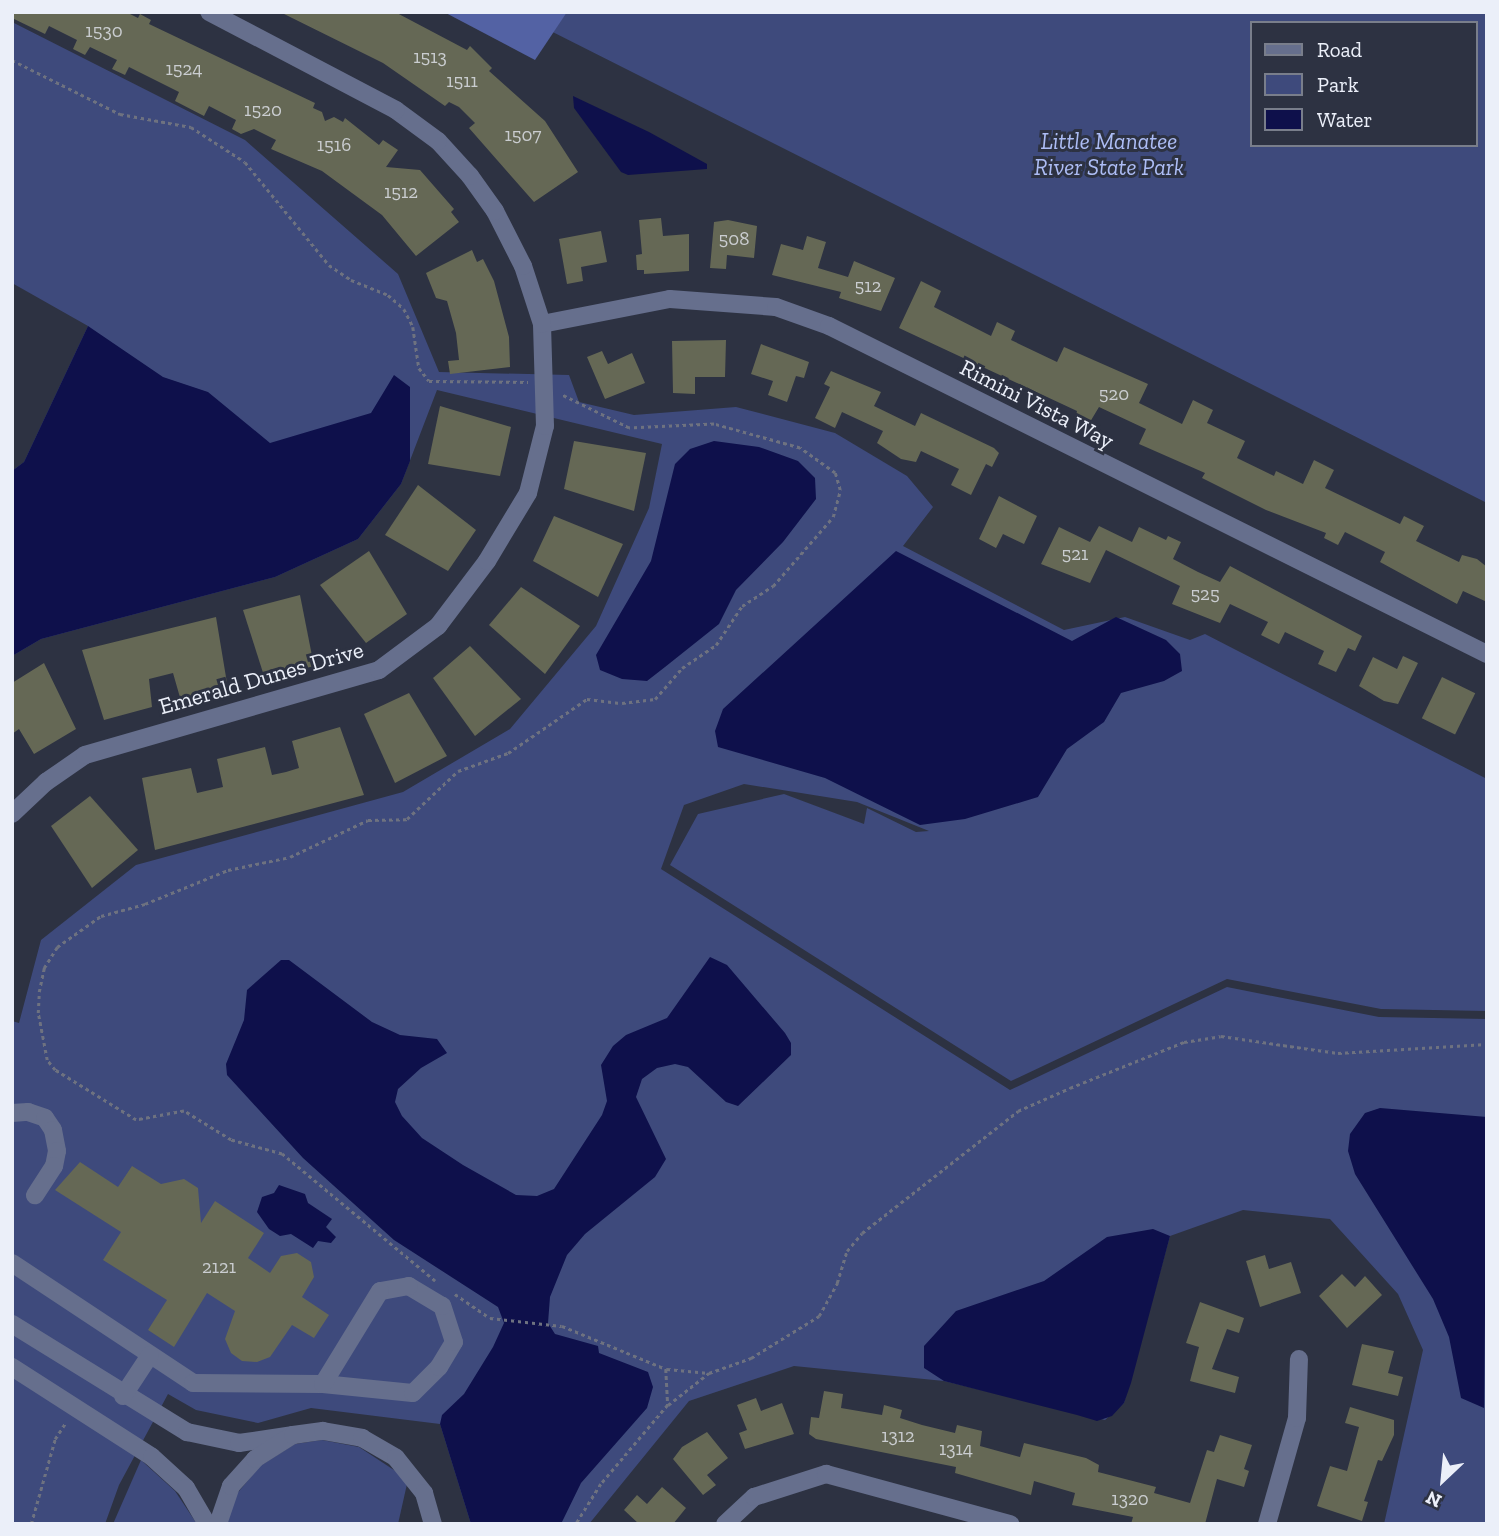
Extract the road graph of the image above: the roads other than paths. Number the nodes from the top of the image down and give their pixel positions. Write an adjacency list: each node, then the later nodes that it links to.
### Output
1 (209, 12): 2 (street, Emerald Dunes Drive)
2 (542, 324): 3 (street, Rimini Vista Way); 4 (street, Emerald Dunes Drive)
3 (1487, 654)
4 (12, 814)
5 (12, 1113): 6 (street)
6 (35, 1195)
7 (12, 1263): 9 (street)
8 (12, 1324): 13 (street)
9 (150, 1355): 12 (street); 13 (street)
10 (1298, 1359): 20 (street)
11 (12, 1367): 15 (street)
12 (323, 1384): 12 (street)
13 (123, 1396): 14 (street)
14 (293, 1435): 16 (street); 17 (street)
15 (207, 1524)
16 (218, 1524)
17 (433, 1524)
18 (725, 1524): 19 (street)
19 (1010, 1524)
20 (1267, 1524)

